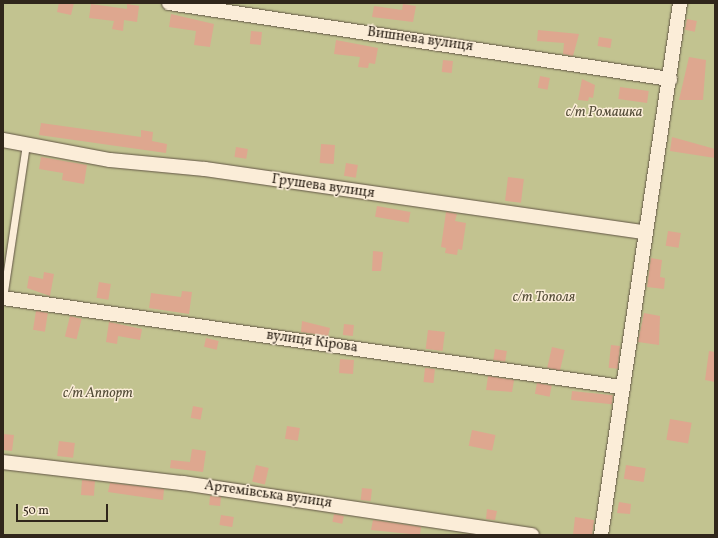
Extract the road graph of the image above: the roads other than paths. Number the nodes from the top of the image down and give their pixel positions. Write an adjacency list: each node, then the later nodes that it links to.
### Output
1 (169, 3): 3 (street, Вишнева вулиця)
2 (680, 3): 3 (street)
3 (670, 79): 6 (street)
4 (3, 140): 5 (street, Грушева вулиця)
5 (26, 144): 6 (street, Грушева вулиця); 7 (lane)
6 (644, 232): 8 (street)
7 (3, 298): 8 (street, вулиця Кірова)
8 (621, 387): 11 (street)
9 (3, 462): 10 (street, Артемівська вулиця)
10 (532, 535)
11 (601, 535)

